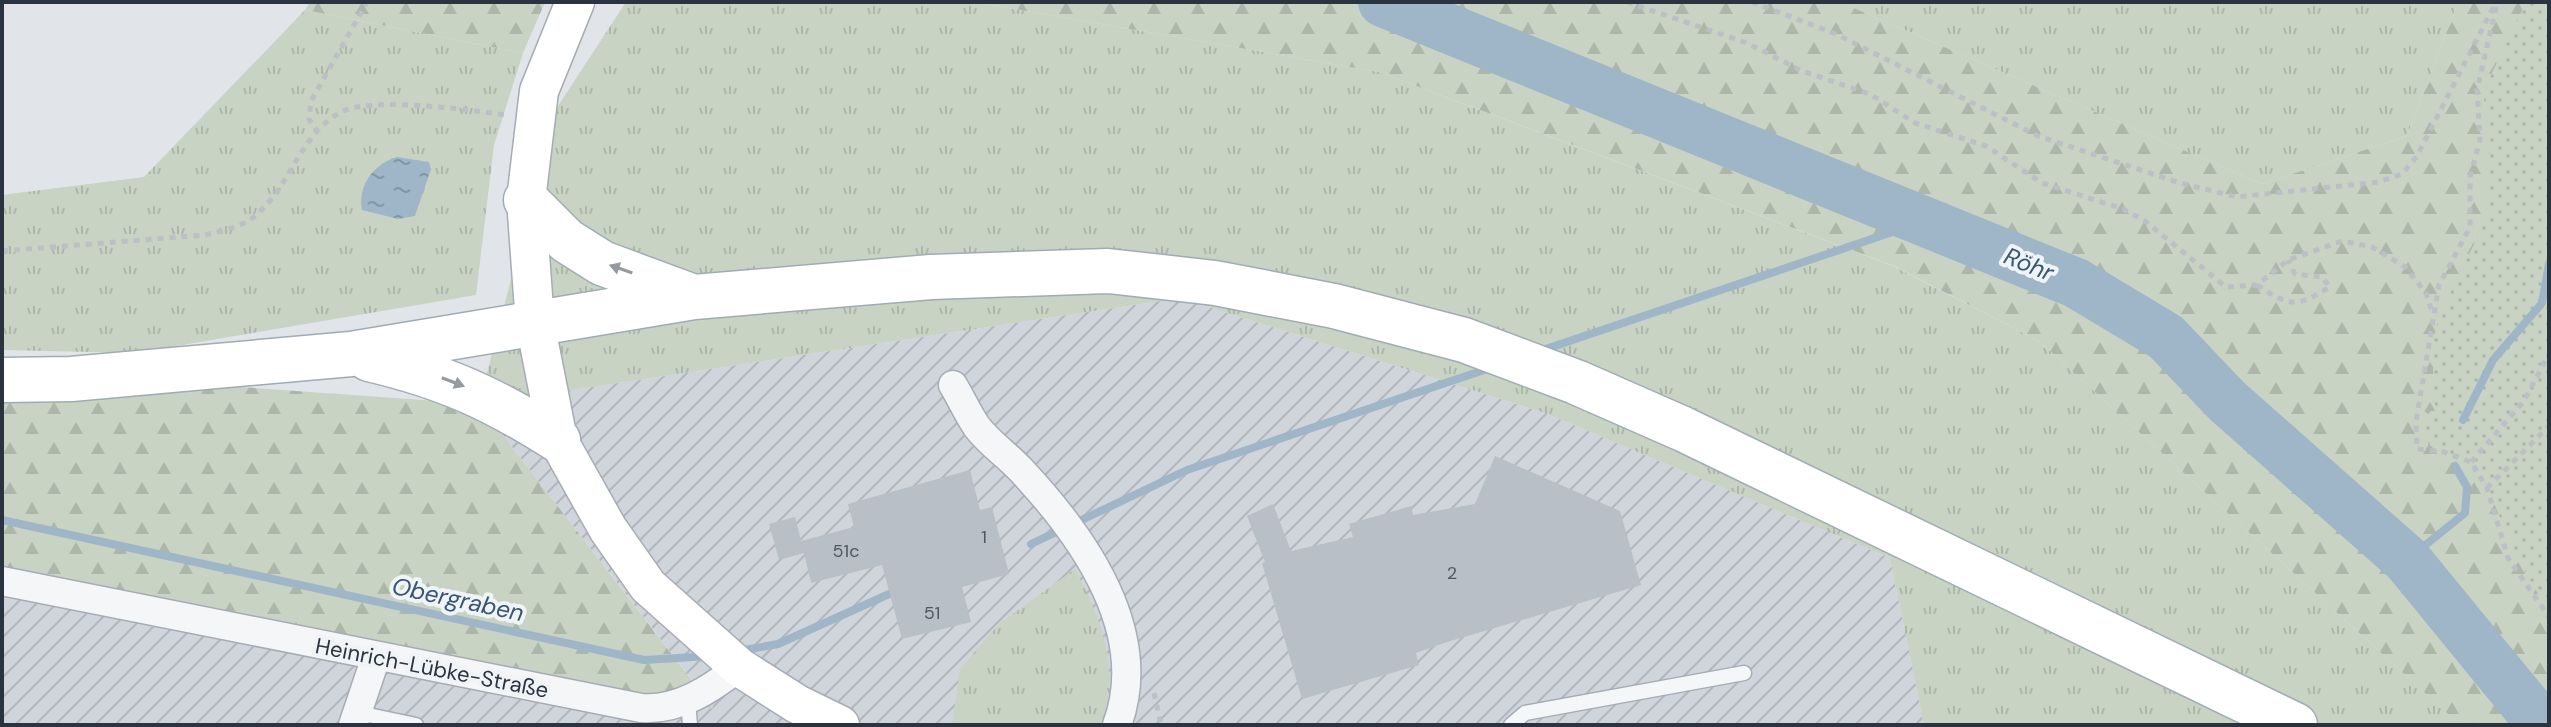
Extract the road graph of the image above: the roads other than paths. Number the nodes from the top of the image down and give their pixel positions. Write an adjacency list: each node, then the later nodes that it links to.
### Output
1 (575, 2): 2 (street)
2 (526, 200): 3 (main road, one-way to 2); 4 (street)
3 (694, 297): 4 (main road); 19 (main road)
4 (535, 323): 5 (main road); 8 (street)
5 (351, 354): 6 (main road); 8 (main road, one-way to 8)
6 (2, 380)
7 (953, 385): 17 (street)
8 (558, 440): 11 (street)
9 (2, 581): 10 (street, Heinrich-Lübke-Straße)
10 (376, 657): 13 (street, Heinrich-Lübke-Straße); 14 (street)
11 (739, 667): 13 (street, Heinrich-Lübke-Straße); 16 (street)
12 (1744, 673): 18 (lane)
13 (689, 712)
14 (356, 719): 15 (lane)
15 (416, 725)
16 (840, 725)
17 (1117, 725)
18 (1511, 725)
19 (2295, 725)

